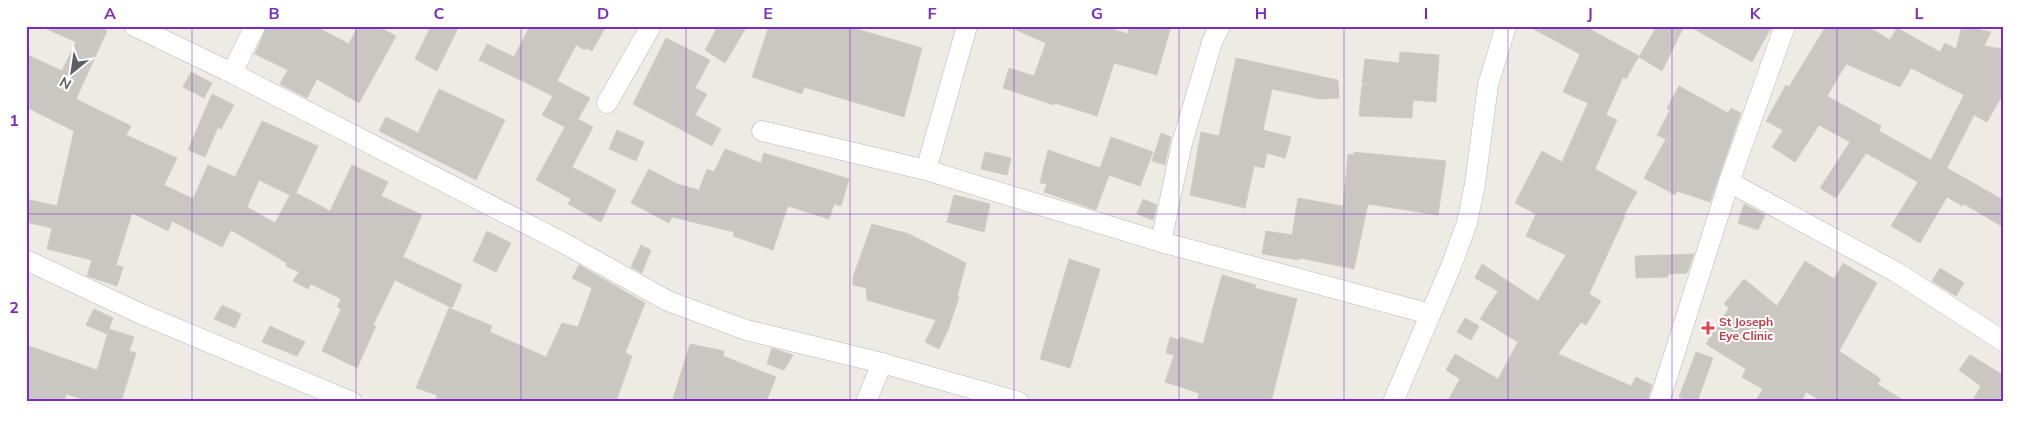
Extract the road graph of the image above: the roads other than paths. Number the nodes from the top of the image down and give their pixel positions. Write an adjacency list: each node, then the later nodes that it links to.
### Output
1 (134, 26): 8 (street)
2 (255, 26): 8 (street)
3 (651, 26): 9 (street)
4 (967, 26): 11 (street)
5 (1220, 26): 13 (street)
6 (1506, 26): 15 (street)
7 (1785, 26): 12 (street)
8 (232, 73): 17 (street)
9 (607, 103)
10 (762, 131): 11 (street)
11 (926, 170): 13 (street)
12 (1729, 182): 16 (street); 22 (street)
13 (1161, 242): 15 (street)
14 (26, 260): 18 (street)
15 (1430, 314): 21 (street)
16 (2003, 341)
17 (882, 363): 19 (street); 20 (street)
18 (352, 402)
19 (866, 402)
20 (1019, 402)
21 (1394, 402)
22 (1659, 402)

